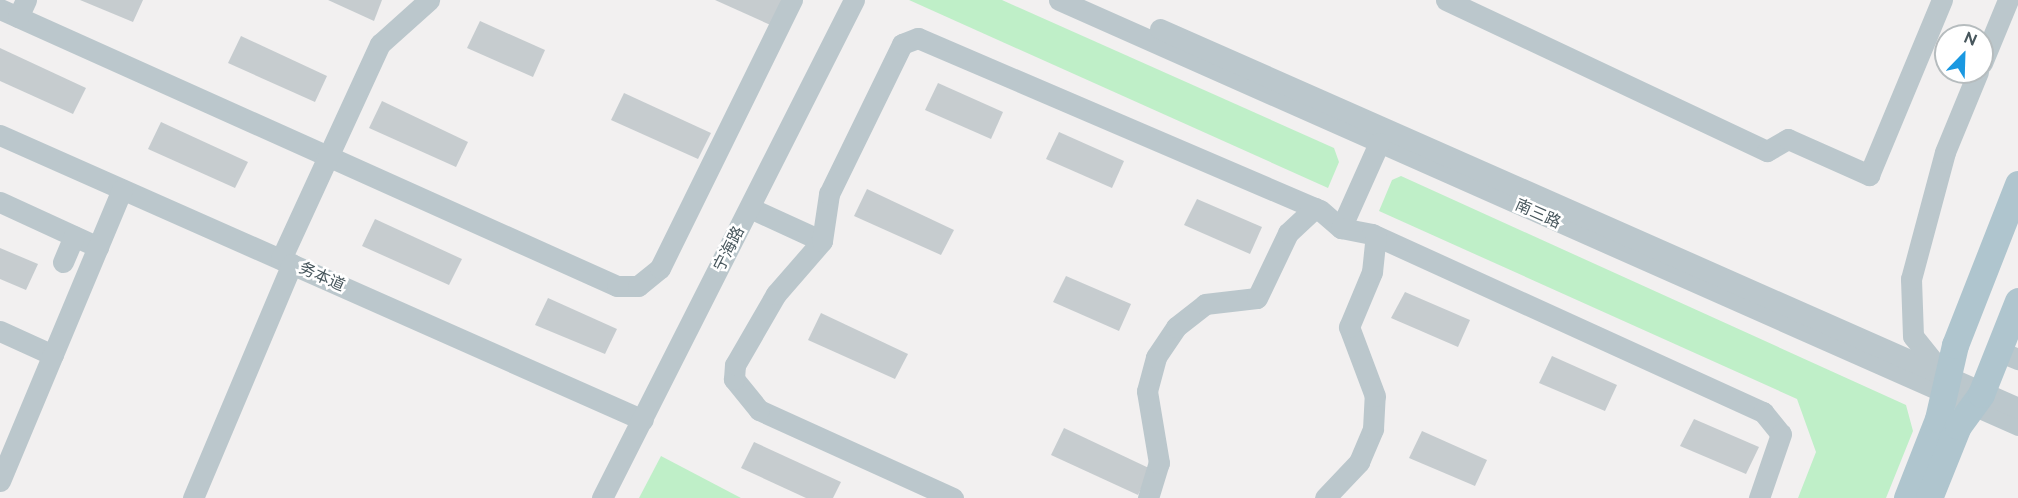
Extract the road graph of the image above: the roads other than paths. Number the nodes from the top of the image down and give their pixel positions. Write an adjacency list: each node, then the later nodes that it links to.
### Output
1 (429, 0): 14 (street)
2 (792, 0): 14 (street)
3 (854, 0): 18 (street, 宁海路)
4 (1059, 0): 13 (street, 南三路)
5 (1094, 0): 31 (street, 南三路)
6 (1446, 0): 7 (street)
7 (1942, 0)
8 (2008, 0): 10 (street)
9 (15, 8): 14 (street)
10 (1994, 34)
11 (1973, 84): 31 (street)
12 (0, 135): 16 (street, 务本道)
13 (1379, 143): 20 (street); 31 (street, 南三路)
14 (328, 157): 26 (street)
15 (2018, 184): 31 (main road)
16 (122, 189): 24 (street); 26 (street, 务本道)
17 (0, 202): 21 (street)
18 (750, 208): 23 (street); 34 (street, 宁海路)
19 (1315, 208): 20 (street); 23 (street); 40 (street)
20 (1341, 228): 22 (street)
21 (74, 236): 24 (street); 25 (street)
22 (1376, 236): 41 (street); 42 (street)
23 (822, 241): 39 (street)
24 (98, 247): 29 (street)
25 (63, 262)
26 (287, 262): 34 (street, 务本道); 37 (street)
27 (2018, 301): 30 (main road)
28 (0, 331): 29 (street)
29 (53, 355): 36 (street)
30 (2008, 355): 32 (main road)
31 (1945, 387): 32 (street, 南三路); 43 (main road)
32 (1976, 400): 33 (street, 南三路); 35 (street, 南三路); 44 (main road)
33 (2018, 408)
34 (643, 420): 38 (street, 宁海路)
35 (2018, 425)
36 (2, 470)
37 (193, 498)
38 (602, 498)
39 (953, 498)
40 (1148, 498)
41 (1325, 498)
42 (1759, 498)
43 (1907, 498)
44 (1929, 498)

